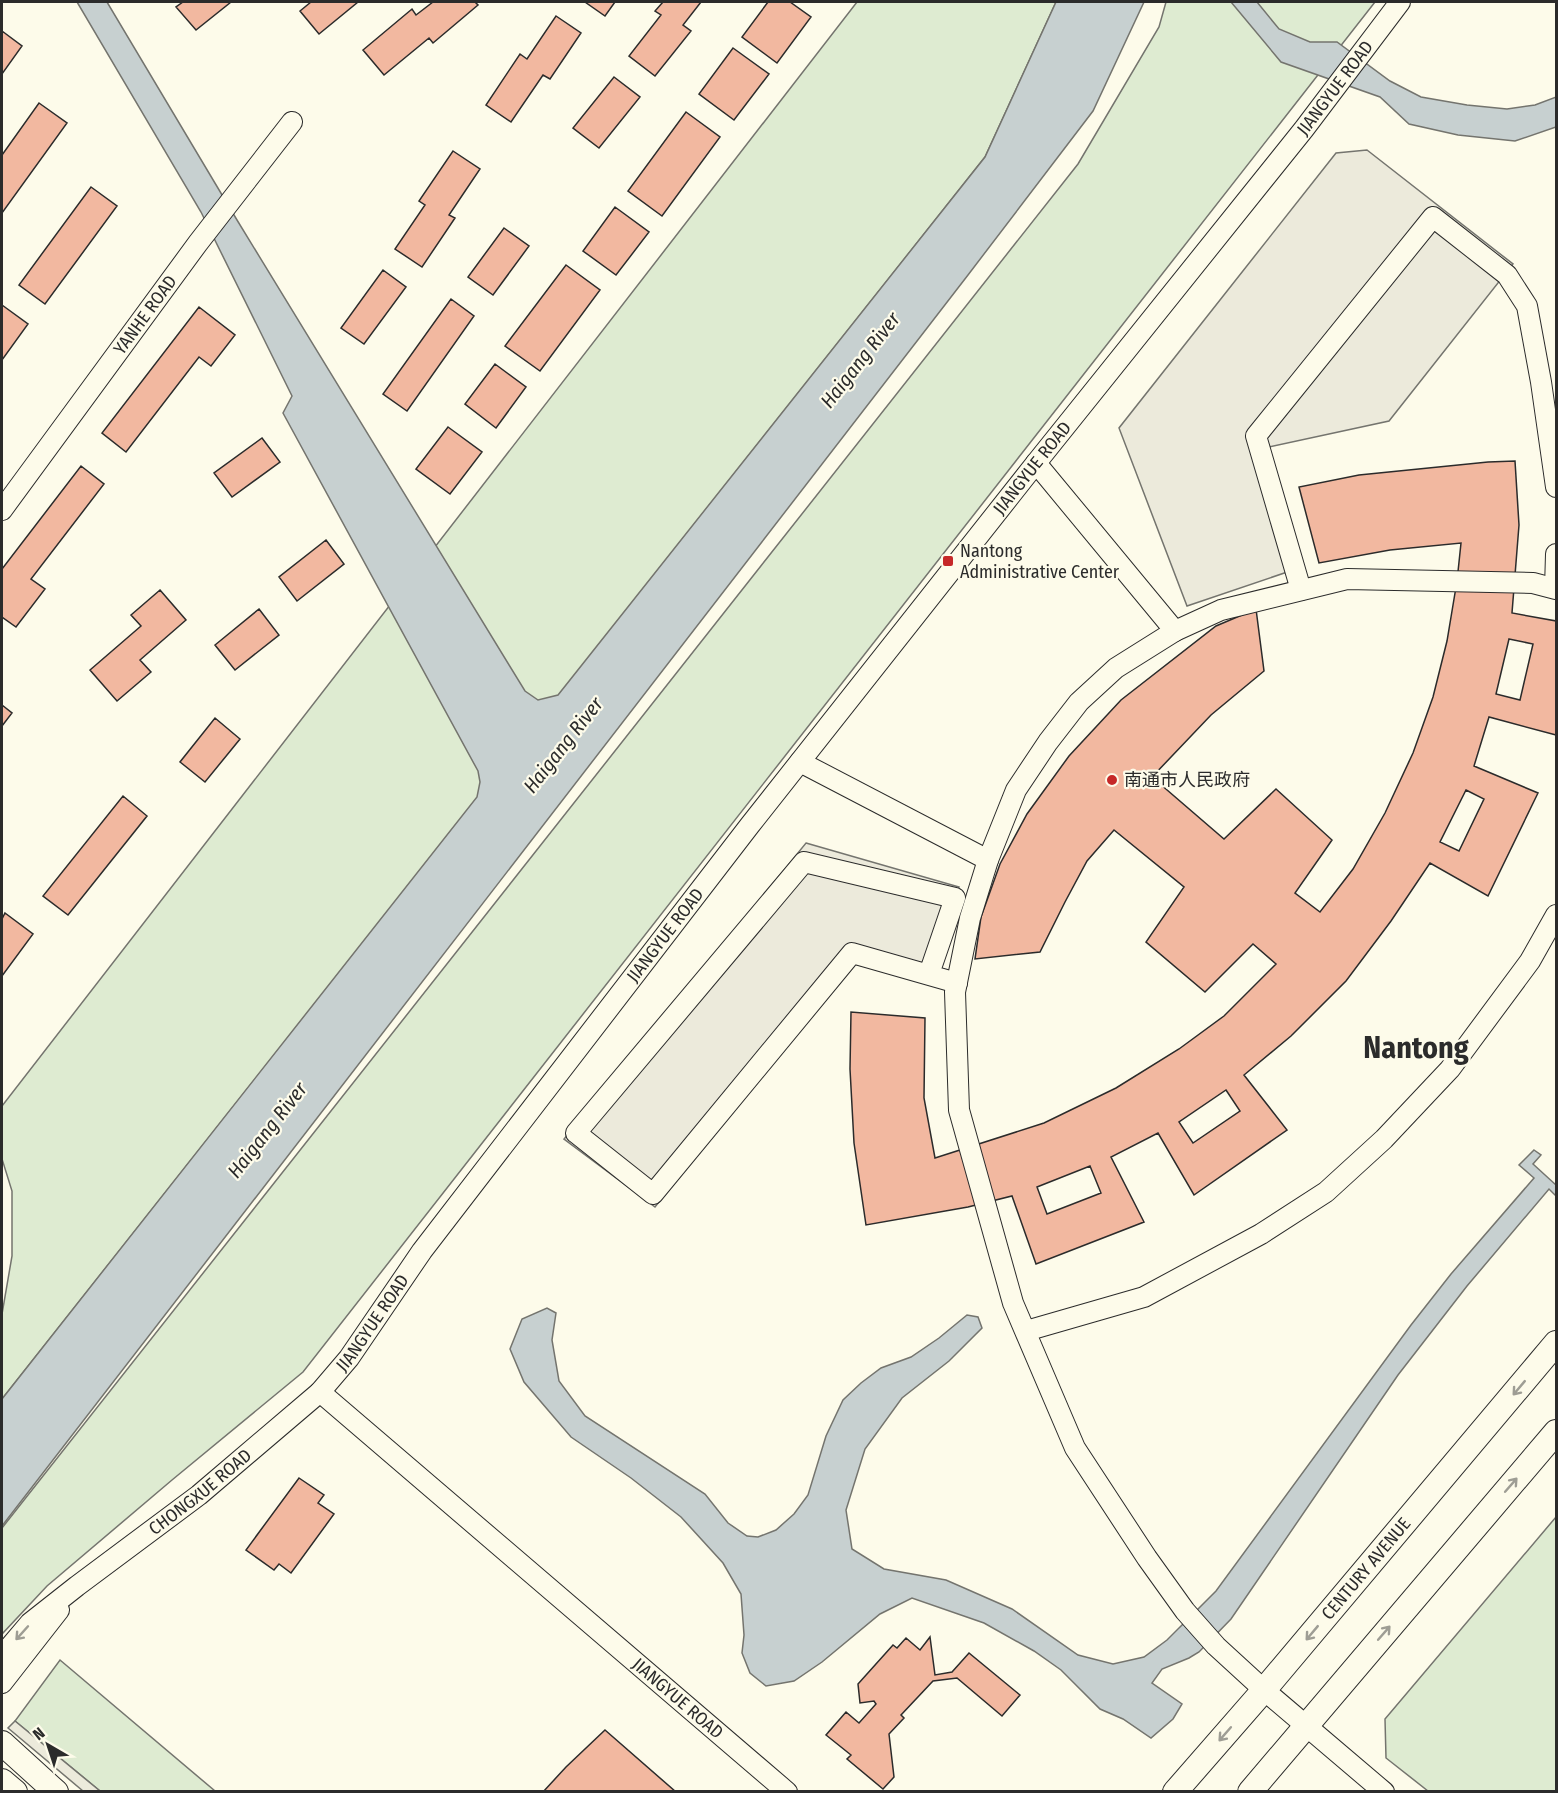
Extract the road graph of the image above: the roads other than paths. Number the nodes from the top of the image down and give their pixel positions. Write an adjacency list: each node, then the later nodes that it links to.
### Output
1 (1400, 2): 3 (street, JIANGYUE ROAD)
2 (292, 123): 5 (street, YANHE ROAD)
3 (1036, 463): 9 (street); 10 (street, JIANGYUE ROAD)
4 (1557, 487): 8 (street)
5 (2, 510)
6 (1557, 554): 7 (street)
7 (1556, 588): 8 (street)
8 (1300, 590): 9 (street)
9 (1175, 631): 11 (street)
10 (800, 762): 11 (street); 17 (street, JIANGYUE ROAD)
11 (988, 860): 14 (street)
12 (1557, 915): 15 (street)
13 (929, 974): 13 (street); 14 (street)
14 (957, 983): 15 (street)
15 (1026, 1331): 22 (street)
16 (1557, 1343): 22 (main road, CENTURY AVENUE, one-way to 22)
17 (320, 1392): 19 (street, CHONGXUE ROAD); 28 (street, JIANGYUE ROAD)
18 (1557, 1432): 23 (main road, one-way to 18)
19 (77, 1586): 20 (street, CHONGXUE ROAD, one-way to 20); 21 (street, CHONGXUE ROAD)
20 (2, 1656)
21 (2, 1683)
22 (1264, 1690): 23 (street); 29 (main road, CENTURY AVENUE, one-way to 29)
23 (1305, 1725): 30 (main road); 31 (street)
24 (5, 1746): 27 (main road)
25 (2, 1781): 26 (main road)
26 (15, 1791)
27 (56, 1791)
28 (787, 1791)
29 (1175, 1791)
30 (1250, 1791)
31 (1384, 1791)

